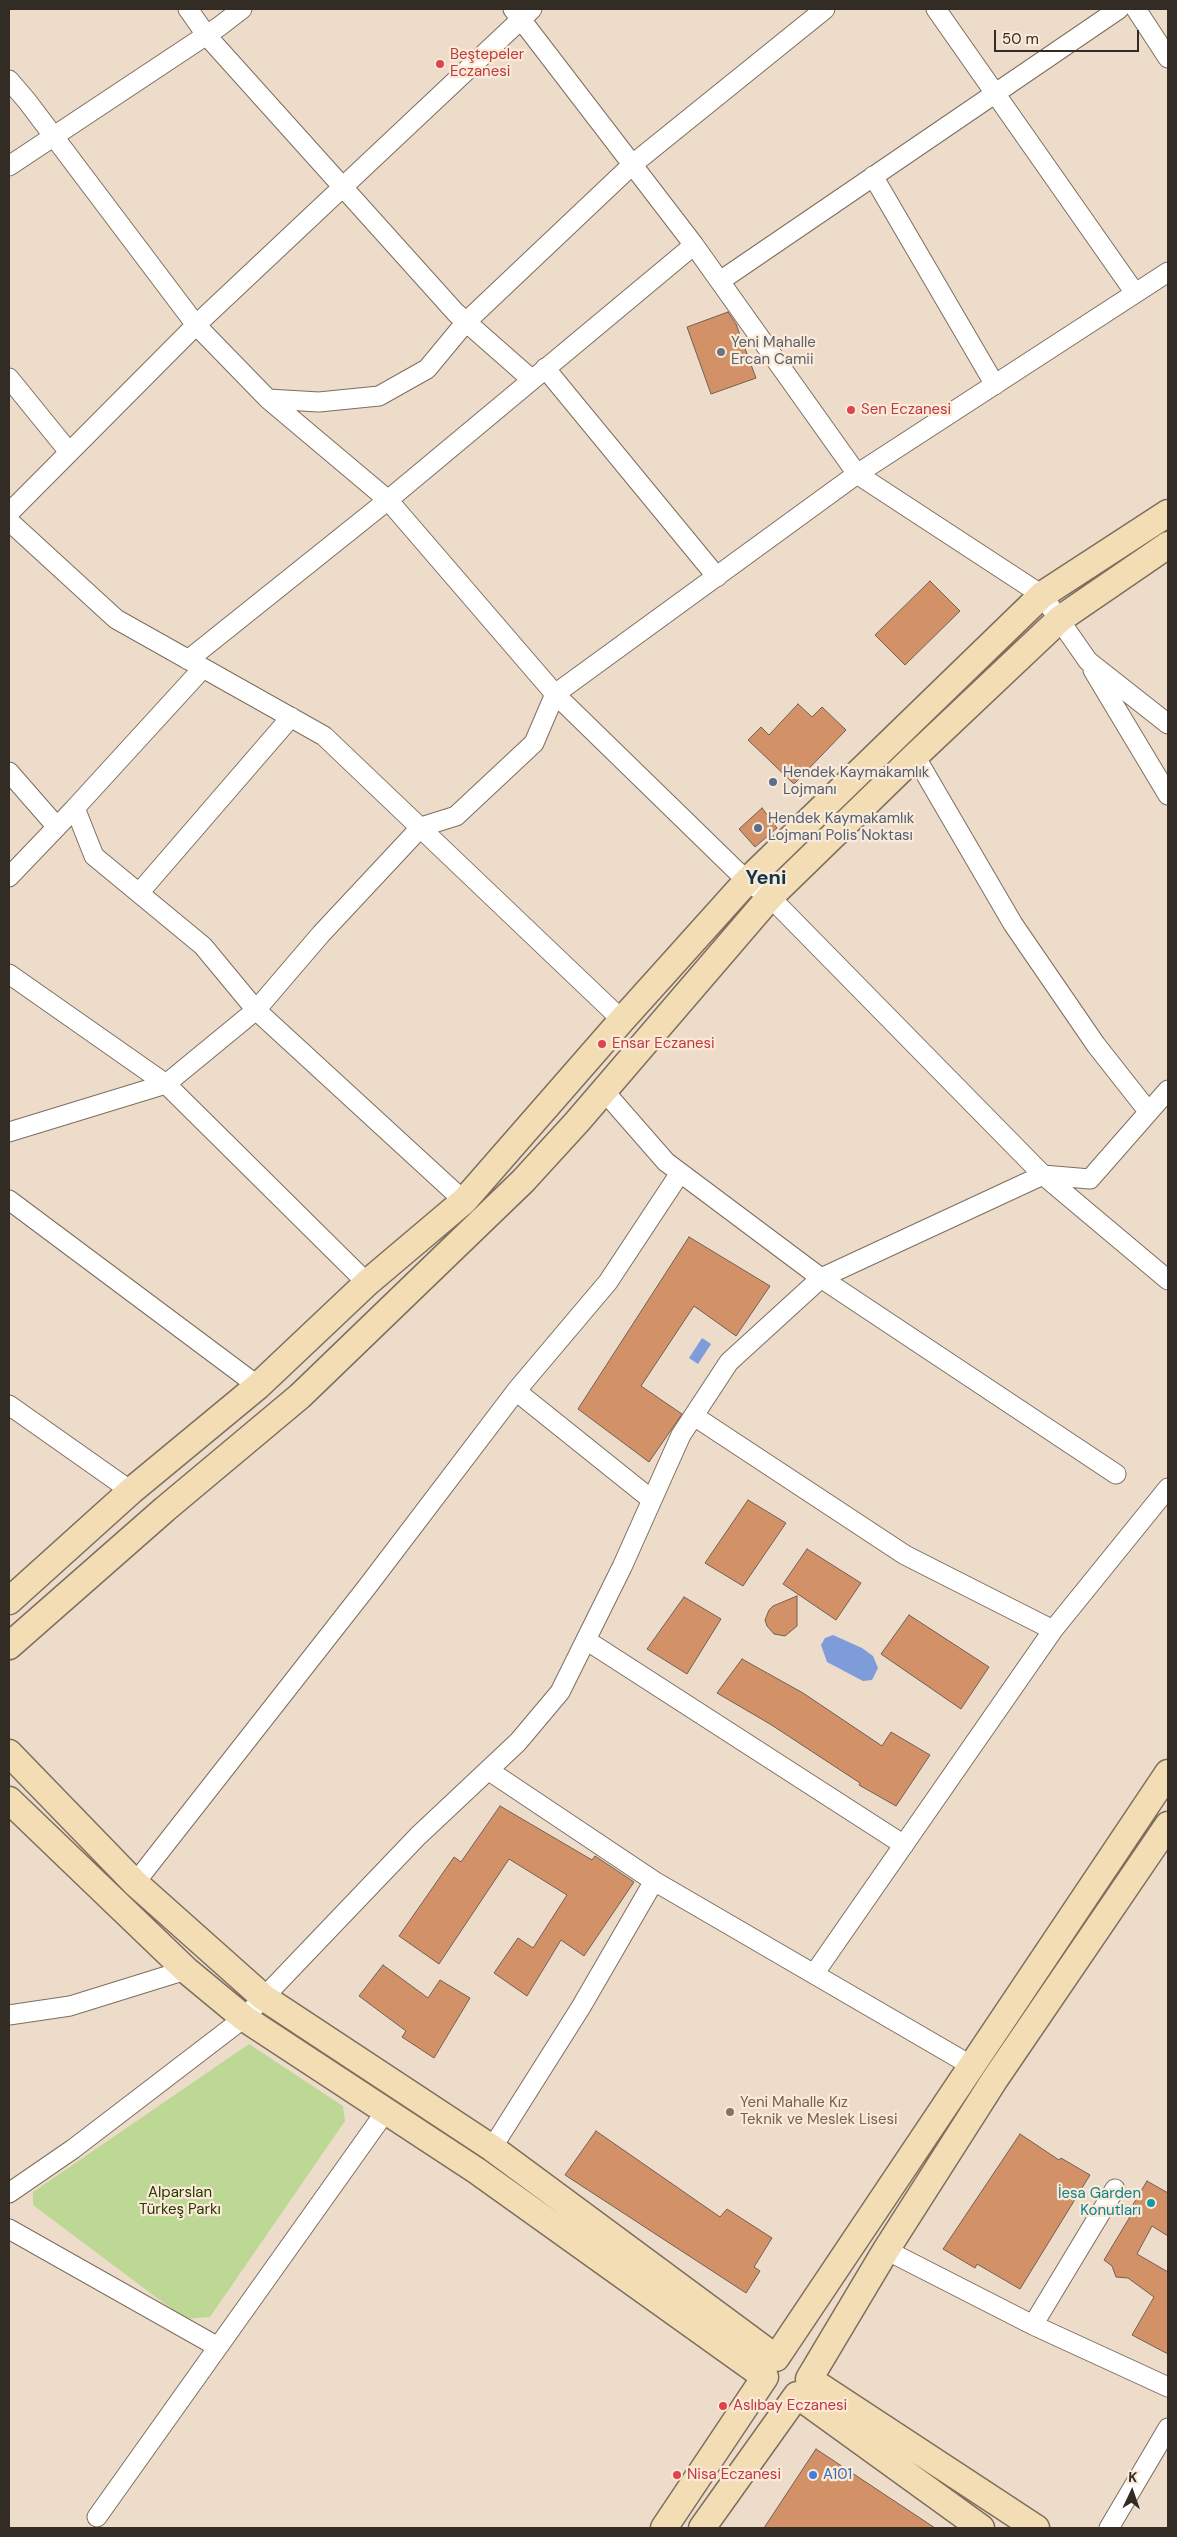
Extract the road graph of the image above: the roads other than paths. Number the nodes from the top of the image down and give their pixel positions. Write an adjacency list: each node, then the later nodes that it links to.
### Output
1 (188, 9): 8 (street)
2 (242, 9): 8 (street)
3 (825, 9): 13 (street)
4 (936, 9): 11 (street)
5 (1119, 9): 11 (street)
6 (1136, 9): 9 (street)
7 (522, 12): 13 (street); 16 (street)
8 (207, 36): 12 (street); 16 (street)
9 (1168, 58)
10 (9, 80): 12 (street)
11 (994, 94): 15 (street); 20 (street)
12 (53, 135): 14 (street); 22 (street)
13 (633, 164): 17 (street); 21 (street)
14 (9, 166)
15 (874, 176): 19 (street); 25 (street)
16 (343, 186): 21 (street); 22 (street)
17 (694, 245): 19 (street); 23 (street)
18 (1168, 272): 20 (street)
19 (720, 281): 28 (street)
20 (1135, 293): 25 (street)
21 (466, 322): 23 (street); 26 (street)
22 (196, 325): 26 (street); 27 (street)
23 (538, 374): 29 (street); 34 (street)
24 (9, 378): 27 (street)
25 (995, 385): 28 (street)
26 (268, 399): 29 (street)
27 (69, 452): 30 (street)
28 (857, 474): 34 (street); 35 (street)
29 (388, 500): 38 (street); 39 (street)
30 (9, 513)
31 (1168, 513): 35 (main road)
32 (9, 521): 38 (street)
33 (1168, 545): 36 (main road)
34 (716, 577): 39 (street)
35 (1042, 594): 36 (street); 49 (main road)
36 (1060, 619): 37 (street); 42 (main road)
37 (1088, 661): 41 (street); 44 (street)
38 (196, 664): 40 (street); 45 (street)
39 (555, 694): 47 (street); 49 (street)
40 (291, 717): 47 (street); 50 (street)
41 (1168, 724)
42 (915, 756): 51 (main road); 58 (street)
43 (9, 772): 46 (street)
44 (1168, 795)
45 (75, 808): 46 (street); 50 (street)
46 (57, 827): 48 (street)
47 (421, 827): 53 (street); 54 (street)
48 (9, 877)
49 (747, 881): 51 (street); 54 (main road)
50 (139, 894): 53 (street)
51 (770, 897): 57 (main road); 61 (street)
52 (9, 974): 55 (street)
53 (256, 1010): 55 (street); 63 (street)
54 (622, 1020): 63 (main road)
55 (166, 1084): 59 (street); 66 (street)
56 (1168, 1090): 58 (street)
57 (604, 1091): 60 (street); 78 (main road)
58 (1148, 1111): 61 (street)
59 (9, 1132)
60 (680, 1173): 64 (street); 68 (street)
61 (1043, 1175): 64 (street); 65 (street)
62 (9, 1200): 67 (street)
63 (464, 1202): 66 (main road)
64 (821, 1278): 70 (street); 71 (street)
65 (1168, 1280)
66 (367, 1283): 67 (main road)
67 (258, 1386): 73 (main road)
68 (516, 1391): 74 (street); 86 (street)
69 (9, 1405): 73 (street)
70 (694, 1416): 74 (street); 76 (street)
71 (1116, 1474)
72 (1168, 1488): 76 (street)
73 (131, 1491): 75 (main road)
74 (652, 1500): 77 (street)
75 (9, 1601)
76 (1053, 1630): 84 (street)
77 (586, 1640): 80 (street); 84 (street)
78 (9, 1646)
79 (9, 1753): 86 (main road)
80 (488, 1770): 85 (street); 89 (street)
81 (1168, 1773): 92 (main road)
82 (9, 1800): 87 (main road)
83 (1168, 1824): 98 (main road)
84 (904, 1845): 88 (street)
85 (654, 1881): 88 (street); 94 (street)
86 (135, 1884): 89 (main road)
87 (186, 1970): 90 (street); 91 (main road)
88 (814, 1974): 92 (street)
89 (263, 1997): 91 (street); 94 (main road)
90 (9, 2015)
91 (244, 2018): 93 (main road); 96 (street)
92 (972, 2066): 101 (main road)
93 (386, 2111): 100 (street); 101 (main road)
94 (492, 2148): 101 (main road)
95 (1115, 2189): 99 (street)
96 (9, 2193)
97 (9, 2229): 100 (street)
98 (886, 2250): 99 (street); 102 (main road)
99 (1033, 2325): 103 (street)
100 (218, 2347): 105 (street)
101 (770, 2367): 102 (main road); 102 (main road); 106 (main road)
102 (803, 2387): 107 (main road); 108 (main road); 109 (main road)
103 (1168, 2387)
104 (1168, 2428): 110 (street)
105 (97, 2517)
106 (664, 2528)
107 (702, 2528)
108 (981, 2528)
109 (1036, 2528)
110 (1109, 2528)

